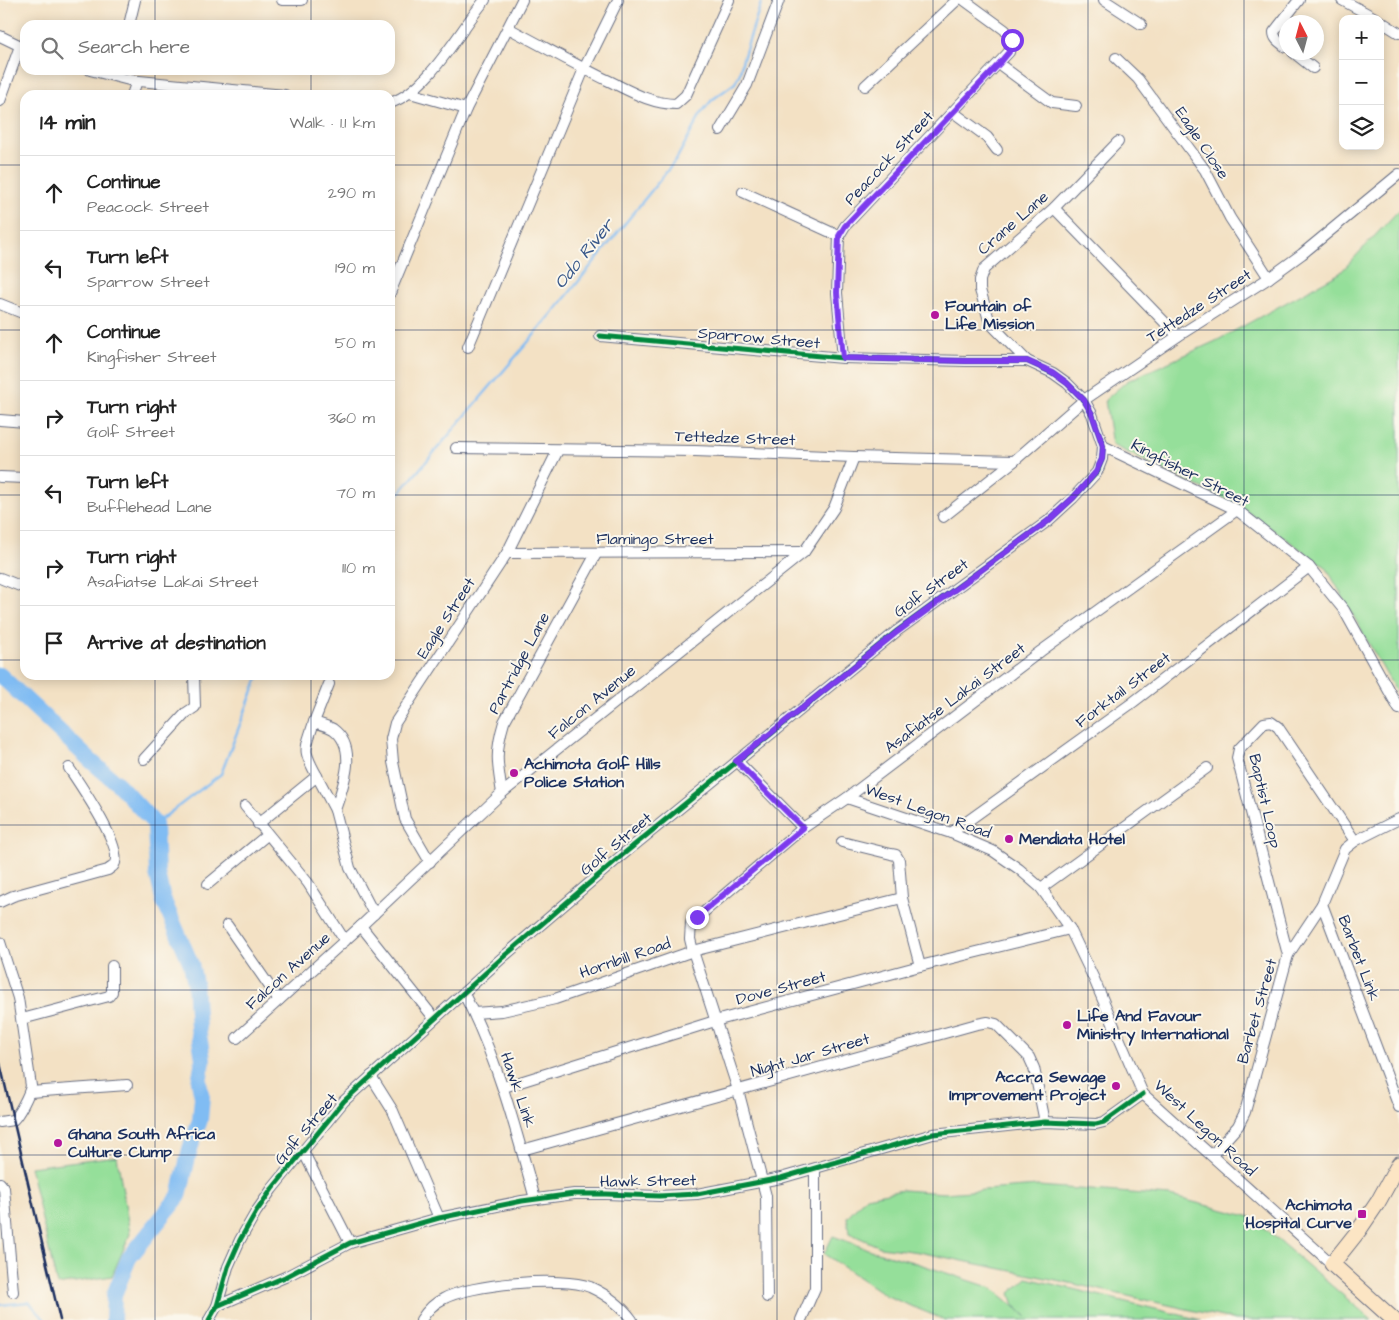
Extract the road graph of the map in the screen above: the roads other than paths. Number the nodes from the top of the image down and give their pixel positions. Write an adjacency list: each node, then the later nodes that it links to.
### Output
1 (135, 0): 16 (street)
2 (282, 0): 3 (street)
3 (302, 0)
4 (485, 0): 36 (street)
5 (522, 0): 20 (street)
6 (618, 0): 30 (street)
7 (729, 0): 30 (street)
8 (779, 0): 42 (street)
9 (957, 0): 33 (street)
10 (964, 0): 28 (street, Peacock Street)
11 (1104, 0): 18 (street)
12 (1299, 0): 14 (street)
13 (1342, 0): 15 (street)
14 (1287, 15)
15 (1370, 15)
16 (130, 20)
17 (1384, 23): 21 (street)
18 (1141, 24)
19 (1279, 26): 23 (street)
20 (508, 28): 30 (street); 40 (street)
21 (1399, 32)
22 (0, 36): 24 (street)
23 (1279, 42)
24 (20, 46)
25 (20, 54): 38 (street)
26 (1116, 58): 49 (street, Eagle Close)
27 (1302, 60): 29 (street)
28 (999, 64): 39 (street); 41 (street, Peacock Street)
29 (1312, 68)
30 (584, 69): 55 (street)
31 (121, 75): 32 (street)
32 (137, 80): 34 (street); 35 (street)
33 (865, 86)
34 (134, 90)
35 (223, 90)
36 (410, 93): 37 (street); 40 (street)
37 (395, 100)
38 (0, 101)
39 (1076, 106)
40 (466, 109): 50 (street)
41 (953, 112): 44 (street); 48 (street, Peacock Street)
42 (720, 130)
43 (1118, 142): 47 (street, Crane Lane)
44 (997, 150)
45 (1399, 174): 49 (street, Tettedze Street)
46 (743, 192): 48 (street)
47 (1054, 208): 54 (street); 57 (street, Crane Lane)
48 (839, 236): 56 (street)
49 (1270, 278): 54 (street, Tettedze Street)
50 (395, 281)
51 (0, 304): 52 (street)
52 (20, 312)
53 (600, 336): 56 (street, Sparrow Street)
54 (1178, 336): 58 (street, Tettedze Street)
55 (468, 347)
56 (843, 358): 57 (street, Sparrow Street)
57 (1027, 361): 58 (street, Sparrow Street)
58 (1084, 400): 61 (street); 65 (street, Tettedze Street)
59 (0, 420): 60 (street)
60 (20, 422)
61 (1103, 446): 68 (street, Kingfisher Street); 81 (street, Golf Street)
62 (456, 448): 63 (street, Tettedze Street)
63 (558, 450): 64 (street, Tettedze Street); 71 (street, Eagle Street)
64 (854, 457): 65 (street, Tettedze Street); 70 (street, Falcon Avenue)
65 (1014, 460): 69 (street, Tettedze Street)
66 (0, 477): 67 (street)
67 (20, 478)
68 (1237, 510): 73 (street, Kingfisher Street); 86 (street, Asafiatse Lakai Street)
69 (943, 518)
70 (804, 552): 72 (street, Flamingo Street); 85 (street, Falcon Avenue)
71 (507, 553): 72 (street, Flamingo Street); 96 (street, Eagle Street)
72 (596, 554): 85 (street, Partridge Lane)
73 (1309, 567): 78 (street, Kingfisher Street); 92 (street, Forktail Street)
74 (0, 578): 75 (street)
75 (20, 586)
76 (194, 680): 80 (street)
77 (329, 684): 79 (street)
78 (1399, 709)
79 (314, 722): 84 (street); 88 (street)
80 (144, 759)
81 (736, 761): 91 (street); 112 (street, Golf Street)
82 (69, 768): 100 (street)
83 (1207, 768): 98 (street)
84 (317, 776): 88 (street); 90 (street)
85 (502, 794): 96 (street, Falcon Avenue)
86 (847, 798): 91 (street, Asafiatse Lakai Street); 92 (street, West Legon Road)
87 (244, 806): 90 (street)
88 (336, 810): 102 (street)
89 (1399, 819): 94 (street, Barbet Street)
90 (258, 824): 93 (street)
91 (803, 828): 108 (street, Asafiatse Lakai Street)
92 (951, 833): 98 (street, West Legon Road)
93 (267, 836): 97 (street); 106 (street)
94 (1355, 841): 101 (street, Barbet Street); 109 (street, Baptist Loop)
95 (842, 842): 99 (street)
96 (430, 862): 102 (street, Falcon Avenue)
97 (208, 884)
98 (1041, 888): 105 (street, West Legon Road)
99 (902, 898): 108 (street, Hornbill Road); 111 (street)
100 (0, 902)
101 (1322, 904): 109 (street, Barbet Street); 125 (street, Barbet Link)
102 (374, 914): 104 (street, Falcon Avenue)
103 (227, 925): 113 (street)
104 (361, 926): 106 (street, Falcon Avenue); 115 (street)
105 (1070, 929): 111 (street, Dove Street); 124 (street, West Legon Road)
106 (345, 941): 113 (street, Falcon Avenue)
107 (0, 942): 116 (street)
108 (692, 951): 114 (street, Hornbill Road); 117 (street)
109 (1288, 956): 130 (street, Barbet Street)
110 (112, 966): 116 (street)
111 (920, 966): 117 (street, Dove Street)
112 (464, 994): 114 (street, Hawk Link); 115 (street, Golf Street)
113 (279, 1000): 118 (street, Falcon Avenue)
114 (474, 1013): 121 (street, Hawk Link)
115 (434, 1018): 119 (street, Golf Street)
116 (22, 1019): 123 (street)
117 (715, 1021): 121 (street, Dove Street); 122 (street)
118 (237, 1038)
119 (371, 1076): 129 (street, Golf Street); 136 (street)
120 (127, 1085): 123 (street)
121 (504, 1087): 128 (street, Hawk Link)
122 (738, 1090): 127 (street, Night Jar Street); 128 (street, Night Jar Street); 133 (street)
123 (30, 1092): 126 (street)
124 (1143, 1094): 127 (street, Hawk Street); 130 (street, West Legon Road)
125 (1399, 1107)
126 (0, 1122)
127 (1045, 1122): 132 (street, Hawk Street)
128 (522, 1150): 135 (street, Hawk Link)
129 (303, 1151): 137 (street); 142 (street, Golf Street)
130 (1212, 1155): 139 (street, West Legon Road)
131 (1399, 1164): 139 (main road)
132 (815, 1169): 133 (street, Hawk Street); 146 (street)
133 (762, 1181): 135 (street, Hawk Street); 141 (street)
134 (0, 1183): 138 (street)
135 (535, 1199): 136 (street, Hawk Street)
136 (439, 1218): 137 (street, Hawk Street)
137 (350, 1243): 142 (street, Hawk Street)
138 (4, 1246): 140 (street)
139 (1332, 1264): 147 (main road)
140 (13, 1292)
141 (767, 1297)
142 (217, 1306): 143 (street, Golf Street)
143 (209, 1320)
144 (422, 1320): 145 (street)
145 (632, 1320)
146 (802, 1320)
147 (1394, 1320)

